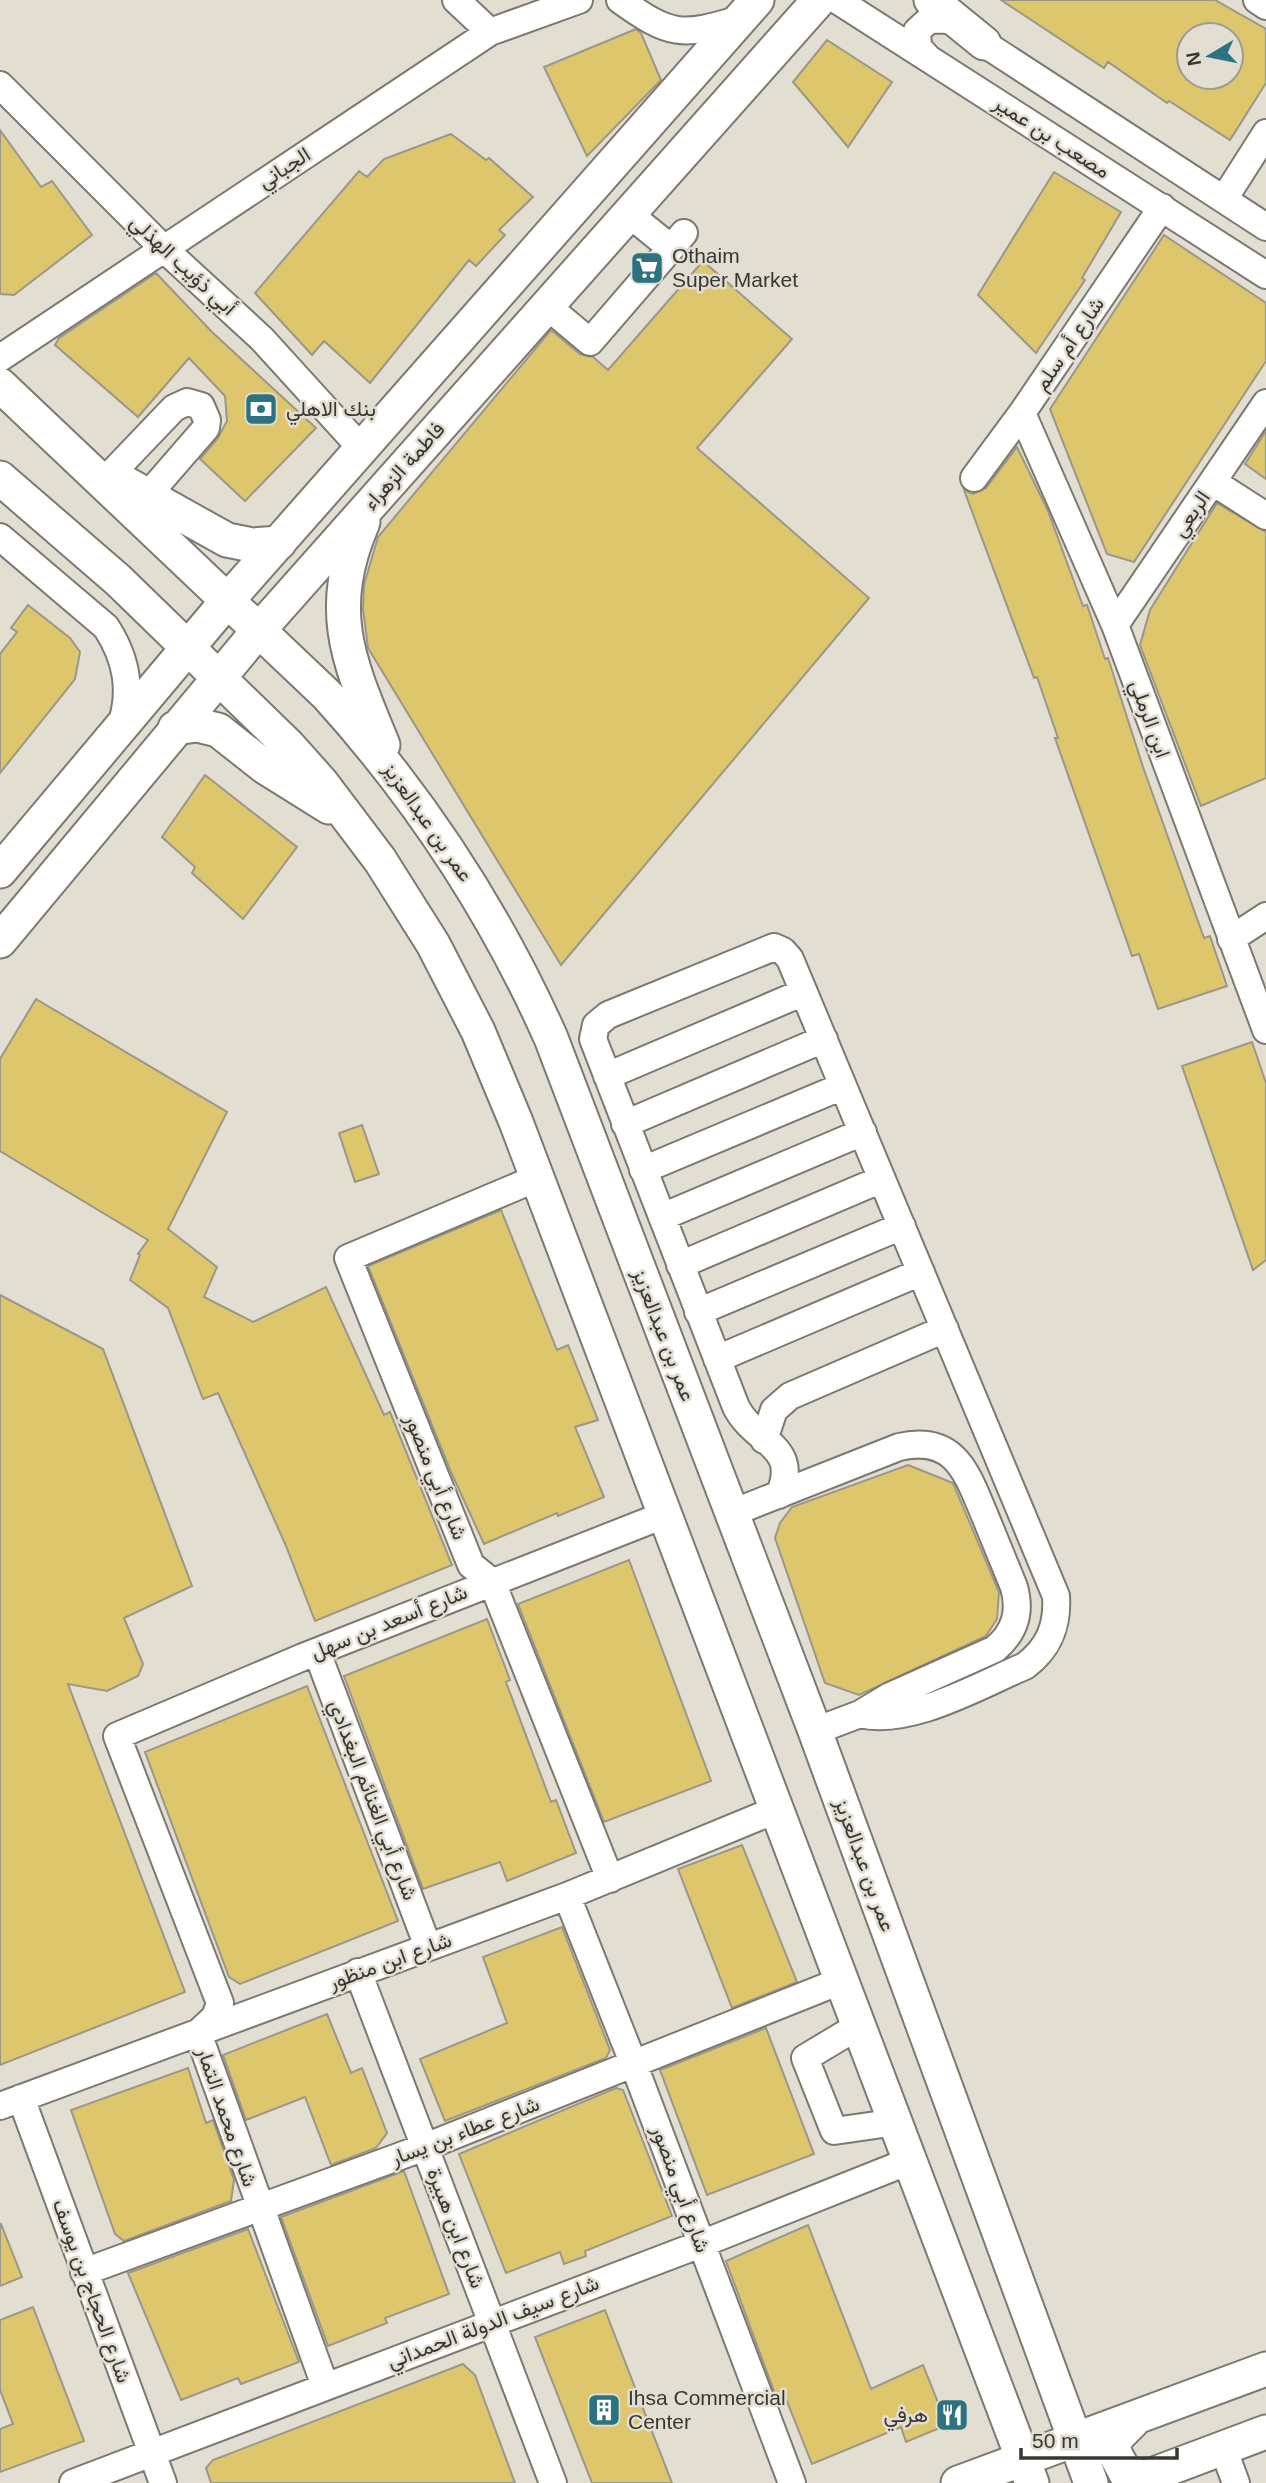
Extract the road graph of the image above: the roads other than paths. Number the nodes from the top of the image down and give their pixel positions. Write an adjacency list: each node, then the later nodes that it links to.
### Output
1 (456, 0): 12 (street)
2 (579, 0): 12 (street, الجباني)
3 (620, 0): 10 (street)
4 (793, 0): 13 (main road)
5 (819, 0): 13 (main road, فاطمة الزهراء)
6 (837, 0): 15 (street, مصعب بن عمير)
7 (918, 0): 11 (street)
8 (1257, 0): 9 (street)
9 (1266, 6)
10 (748, 9): 29 (main road)
11 (940, 10): 14 (main road); 15 (street)
12 (490, 32): 22 (street, الجباني)
13 (788, 34): 20 (main road, فاطمة الزهراء)
14 (984, 43): 18 (street, مصعب بن عمير)
15 (928, 58): 19 (street, مصعب بن عمير)
16 (0, 85): 22 (street, أبي ذؤيب الهذلي)
17 (1266, 133): 18 (street)
18 (1224, 199): 21 (street, مصعب بن عمير)
19 (1161, 207): 23 (street, مصعب بن عمير); 28 (street, شارع أم سلم)
20 (629, 214): 24 (main road, فاطمة الزهراء); 24 (street)
21 (1266, 227)
22 (163, 248): 25 (street, الجباني); 29 (street, أبي ذؤيب الهذلي)
23 (1266, 275)
24 (547, 306): 36 (main road, فاطمة الزهراء)
25 (0, 358)
26 (0, 385): 30 (main road, عمر بن عبدالعزيز)
27 (1266, 403): 34 (street, الربعي)
28 (1022, 413): 33 (street, شارع أم سلم); 41 (street, ابن الرملي)
29 (362, 449): 39 (main road)
30 (75, 456): 31 (main road); 40 (main road, عمر بن عبدالعزيز)
31 (110, 475): 35 (main road); 35 (street)
32 (0, 478): 43 (main road)
33 (974, 478)
34 (1213, 482): 37 (street); 41 (street, الربعي)
35 (147, 496): 39 (main road)
36 (370, 504): 42 (main road, فاطمة الزهراء); 47 (main road)
37 (1266, 516)
38 (0, 537): 46 (street)
39 (279, 543): 40 (main road)
40 (228, 601): 42 (main road, عمر بن عبدالعزيز); 43 (main road)
41 (1115, 625): 51 (street, ابن الرملي)
42 (258, 631): 44 (main road, فاطمة الزهراء); 47 (main road, عمر بن عبدالعزيز)
43 (189, 648): 44 (main road); 46 (main road)
44 (219, 677): 45 (main road, فاطمة الزهراء); 48 (main road)
45 (175, 727): 48 (main road); 52 (main road, فاطمة الزهراء)
46 (119, 732): 49 (main road)
47 (394, 773): 72 (main road, عمر بن عبدالعزيز)
48 (351, 821): 61 (main road)
49 (0, 871)
50 (1266, 916): 51 (street)
51 (1231, 939): 54 (street, ابن الرملي)
52 (0, 941)
53 (804, 992): 55 (street); 56 (street); 56 (street)
54 (1266, 1030)
55 (824, 1039): 57 (street); 58 (street)
56 (607, 1076): 58 (street)
57 (843, 1086): 59 (street); 60 (street)
58 (625, 1124): 60 (street)
59 (863, 1132): 62 (street); 63 (street)
60 (643, 1170): 63 (street)
61 (537, 1178): 73 (main road); 74 (street, شارع أبي منصور)
62 (882, 1179): 64 (street); 65 (street)
63 (662, 1217): 65 (street)
64 (902, 1226): 66 (street); 67 (street)
65 (680, 1265): 67 (street)
66 (922, 1272): 68 (street); 69 (street)
67 (698, 1312): 69 (street)
68 (945, 1329): 70 (street); 76 (street)
69 (717, 1359): 70 (street)
70 (764, 1440): 71 (street)
71 (779, 1495): 72 (street); 76 (street)
72 (732, 1513): 77 (main road, عمر بن عبدالعزيز)
73 (664, 1515): 74 (street, شارع أسعد بن سهل); 79 (main road)
74 (492, 1582): 75 (street, شارع أسعد بن سهل); 80 (street, شارع أبي منصور)
75 (317, 1652): 78 (street, شارع أسعد بن سهل); 82 (street, شارع أبي الغنائم البغدادي)
76 (860, 1714): 77 (street)
77 (815, 1731): 98 (main road, عمر بن عبدالعزيز)
78 (117, 1736): 86 (street, شارع محمد التمار)
79 (778, 1809): 80 (street, شارع ابن منظور); 84 (main road)
80 (610, 1879): 81 (street, شارع ابن منظور)
81 (567, 1896): 82 (street, شارع ابن منظور); 87 (street, شارع أبي منصور)
82 (428, 1947): 83 (street, شارع ابن منظور)
83 (358, 1972): 86 (street, شارع ابن منظور); 90 (street, شارع ابن هبيرة)
84 (843, 1980): 85 (main road); 87 (street, شارع عطاء بن يسار)
85 (860, 2025): 89 (main road); 89 (street)
86 (198, 2033): 88 (street, شارع ابن منظور); 92 (street, شارع محمد التمار)
87 (634, 2065): 90 (street, شارع عطاء بن يسار); 93 (street, شارع أبي منصور)
88 (11, 2102): 94 (street, شارع الحجاج بن يوسف)
89 (897, 2122): 91 (main road)
90 (425, 2147): 92 (street, شارع عطاء بن يسار); 95 (street, شارع ابن هبيرة)
91 (912, 2160): 93 (street, شارع سيف الدولة الحمداني); 99 (main road)
92 (259, 2209): 94 (street, شارع عطاء بن يسار); 97 (street, شارع محمد التمار)
93 (701, 2245): 95 (street, شارع سيف الدولة الحمداني); 110 (street, شارع أبي منصور)
94 (84, 2272): 104 (street, شارع الحجاج بن يوسف)
95 (492, 2322): 97 (street, شارع سيف الدولة الحمداني); 109 (street, شارع ابن هبيرة)
96 (1266, 2369): 100 (main road)
97 (325, 2386): 104 (street, شارع سيف الدولة الحمداني)
98 (1062, 2397): 99 (main road); 102 (main road, عمر بن عبدالعزيز)
99 (1003, 2403): 105 (main road)
100 (1133, 2421): 102 (main road); 106 (main road)
101 (1266, 2432): 103 (main road)
102 (1078, 2440): 105 (main road); 111 (main road, عمر بن عبدالعزيز)
103 (1223, 2448): 106 (main road); 112 (street)
104 (152, 2453): 107 (street, شارع سيف الدولة الحمداني); 108 (street, شارع الحجاج بن يوسف)
105 (1003, 2477)
106 (1137, 2480)
107 (73, 2483)
108 (163, 2483)
109 (554, 2483)
110 (792, 2483)
111 (1091, 2483)
112 (1236, 2483)

